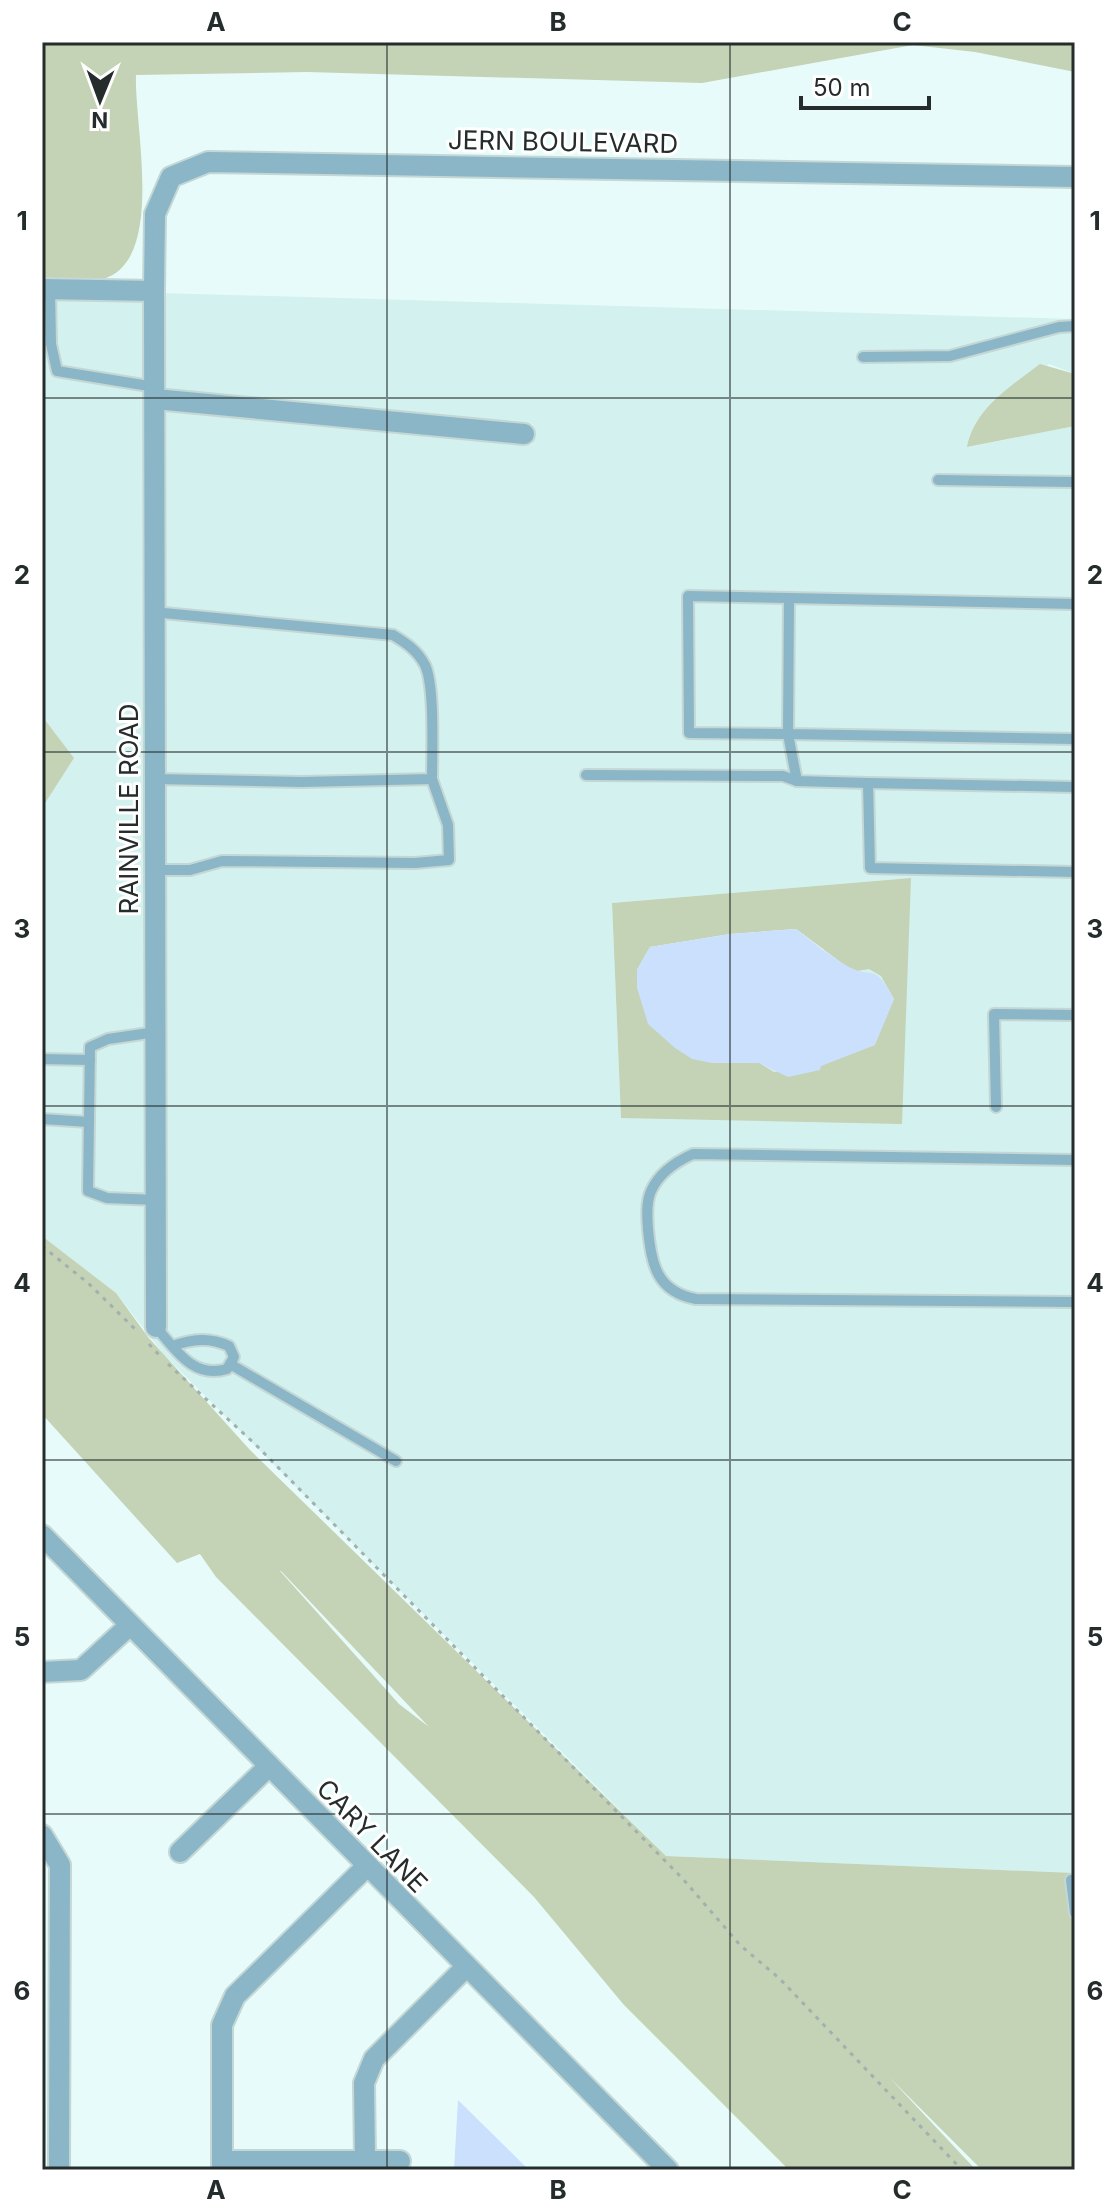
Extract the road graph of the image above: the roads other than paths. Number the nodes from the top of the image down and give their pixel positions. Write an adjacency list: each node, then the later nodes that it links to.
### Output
1 (1075, 177): 3 (street, JERN BOULEVARD)
2 (46, 289): 3 (street); 6 (lane)
3 (154, 291): 6 (street, RAINVILLE ROAD)
4 (1075, 326): 5 (lane)
5 (863, 357)
6 (155, 393): 7 (street); 12 (street, RAINVILLE ROAD)
7 (524, 434)
8 (938, 480): 9 (lane)
9 (1075, 482)
10 (789, 598): 11 (lane); 13 (lane); 13 (lane)
11 (1075, 604)
12 (153, 612): 16 (street, RAINVILLE ROAD); 17 (lane)
13 (788, 734): 14 (lane); 18 (lane)
14 (1075, 739)
15 (586, 775): 18 (lane)
16 (155, 779): 17 (lane); 21 (street, RAINVILLE ROAD)
17 (432, 779): 21 (lane)
18 (797, 781): 19 (lane)
19 (868, 783): 20 (lane); 22 (lane)
20 (1075, 787)
21 (155, 870): 24 (street, RAINVILLE ROAD)
22 (1075, 872)
23 (1075, 1015): 27 (lane)
24 (156, 1032): 26 (lane); 31 (street, RAINVILLE ROAD)
25 (42, 1059): 26 (lane)
26 (90, 1060): 29 (lane)
27 (996, 1107)
28 (42, 1119): 29 (lane)
29 (89, 1122): 31 (lane)
30 (1075, 1160): 32 (lane)
31 (156, 1200): 33 (street, RAINVILLE ROAD)
32 (1075, 1302)
33 (156, 1327): 34 (lane)
34 (172, 1346): 35 (lane); 35 (lane)
35 (230, 1364): 36 (lane)
36 (396, 1461)
37 (42, 1535): 38 (street, CARY LANE)
38 (130, 1625): 39 (street); 40 (street, CARY LANE)
39 (42, 1672)
40 (268, 1767): 42 (street); 43 (street, CARY LANE)
41 (44, 1835): 50 (street)
42 (180, 1852)
43 (366, 1867): 46 (street, CARY LANE); 49 (street)
44 (1071, 1880): 45 (lane)
45 (1075, 1913)
46 (466, 1967): 47 (street); 51 (street, CARY LANE)
47 (365, 2160): 48 (street); 49 (street)
48 (400, 2161)
49 (222, 2165)
50 (59, 2170)
51 (668, 2170)

